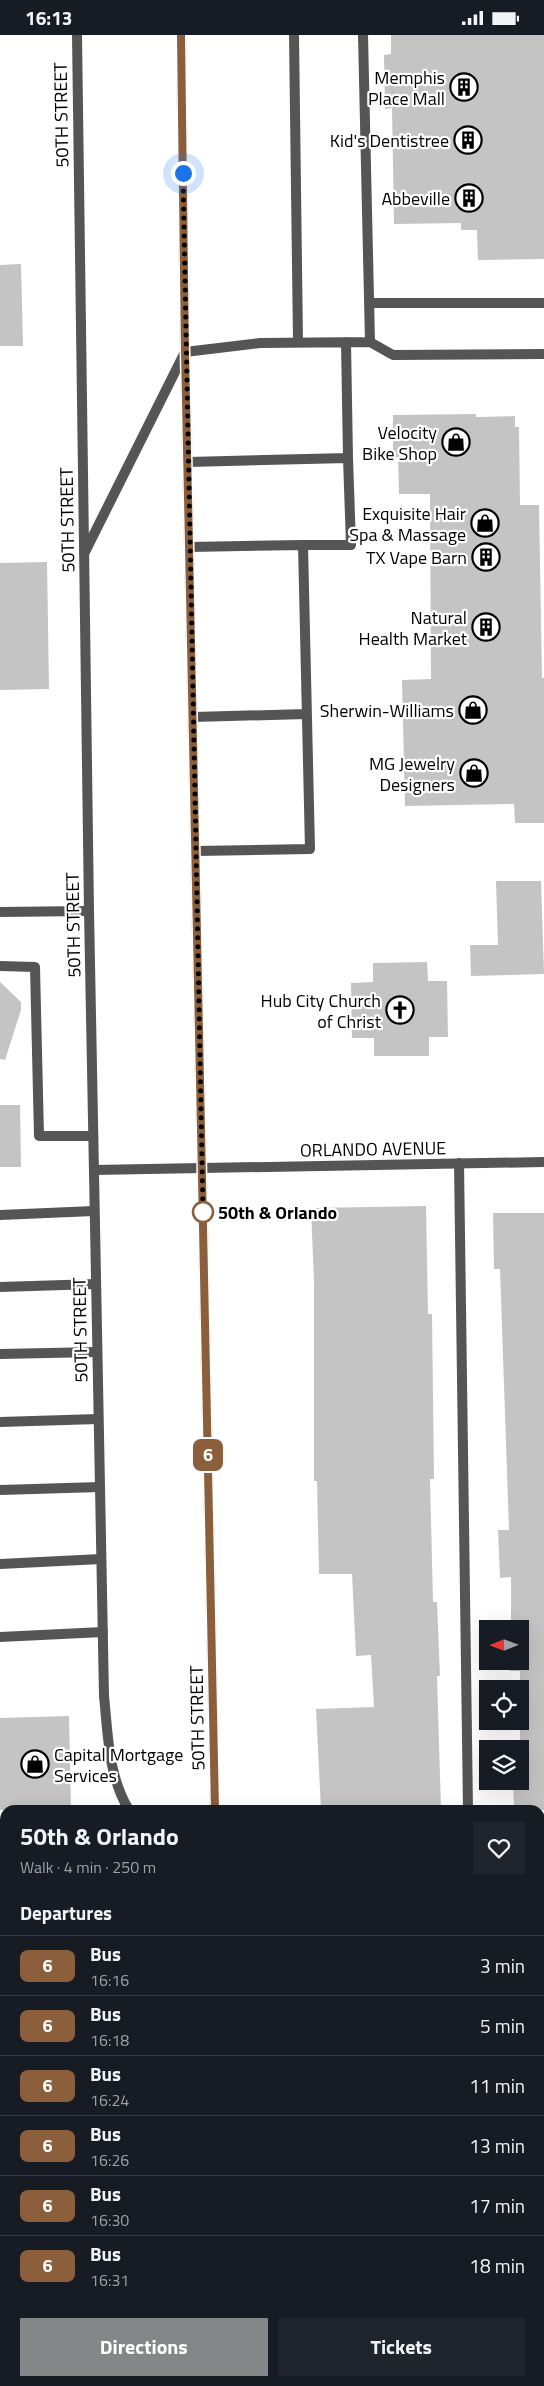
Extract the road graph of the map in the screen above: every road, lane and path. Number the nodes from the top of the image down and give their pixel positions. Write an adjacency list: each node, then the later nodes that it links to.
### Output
1 (76, 35): 16 (street, 50TH STREET)
2 (181, 35): 10 (main road, 50TH STREET)
3 (294, 35): 7 (street)
4 (363, 35): 5 (street)
5 (370, 303): 6 (street); 9 (street)
6 (544, 303)
7 (298, 342): 8 (street); 10 (street)
8 (346, 342): 9 (street); 12 (street)
9 (370, 342): 11 (street)
10 (185, 351): 13 (main road, 50TH STREET); 16 (street)
11 (544, 353)
12 (348, 458): 13 (street); 14 (street)
13 (188, 462): 15 (main road, 50TH STREET)
14 (303, 545): 15 (street); 17 (street)
15 (190, 547): 18 (main road, 50TH STREET)
16 (83, 555): 20 (street, 50TH STREET)
17 (306, 714): 18 (street); 19 (street)
18 (193, 717): 19 (main road, 50TH STREET)
19 (196, 851): 26 (main road, 50TH STREET)
20 (89, 911): 21 (street); 23 (street, 50TH STREET)
21 (0, 912)
22 (0, 966): 23 (street)
23 (93, 1136): 27 (street, 50TH STREET)
24 (544, 1162): 25 (street, ORLANDO AVENUE)
25 (459, 1163): 26 (street, ORLANDO AVENUE); 44 (street)
26 (202, 1169): 27 (street, ORLANDO AVENUE); 43 (main road, 50TH STREET)
27 (94, 1170): 28 (street, 50TH STREET)
28 (94, 1211): 29 (street); 30 (street, 50TH STREET)
29 (0, 1215)
30 (96, 1284): 31 (street); 32 (street, 50TH STREET)
31 (0, 1287)
32 (97, 1352): 33 (street); 34 (street, 50TH STREET)
33 (0, 1354)
34 (98, 1419): 35 (street); 36 (street, 50TH STREET)
35 (0, 1423)
36 (100, 1487): 37 (street); 38 (street, 50TH STREET)
37 (0, 1490)
38 (101, 1559): 39 (street); 40 (street, 50TH STREET)
39 (0, 1564)
40 (103, 1632): 41 (street); 42 (street, 50TH STREET)
41 (0, 1637)
42 (126, 1805)
43 (215, 1805)
44 (468, 1805)

